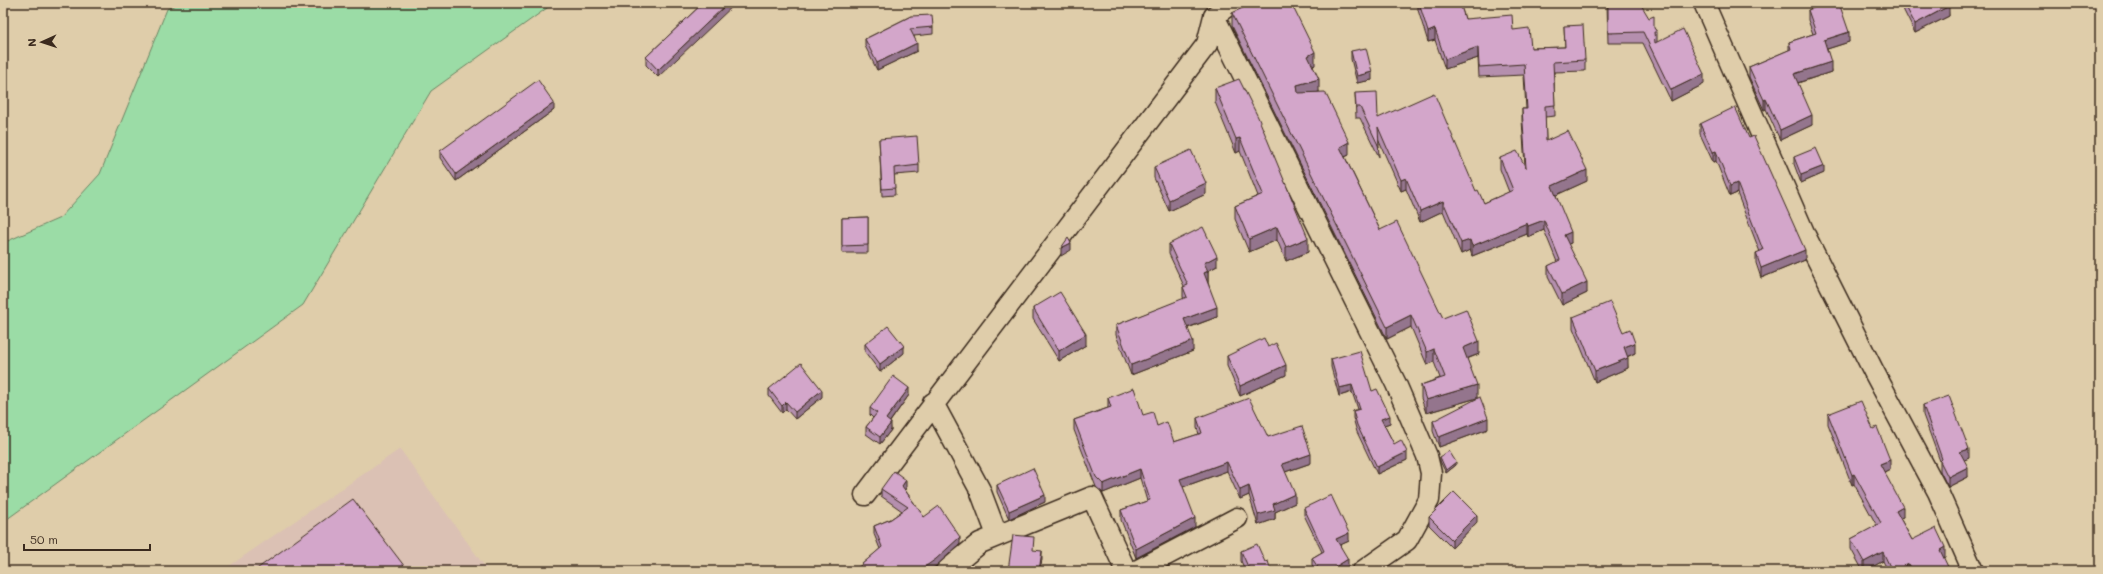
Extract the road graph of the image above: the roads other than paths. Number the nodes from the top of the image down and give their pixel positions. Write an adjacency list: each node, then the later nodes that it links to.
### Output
1 (1232, 3): 3 (street)
2 (1704, 3): 12 (street)
3 (1214, 16): 4 (street); 11 (street)
4 (933, 403): 5 (street); 7 (street)
5 (865, 495)
6 (1236, 518): 10 (street)
7 (997, 535): 8 (street); 9 (street)
8 (946, 571)
9 (1126, 571)
10 (1136, 571)
11 (1363, 571)
12 (1973, 571)

